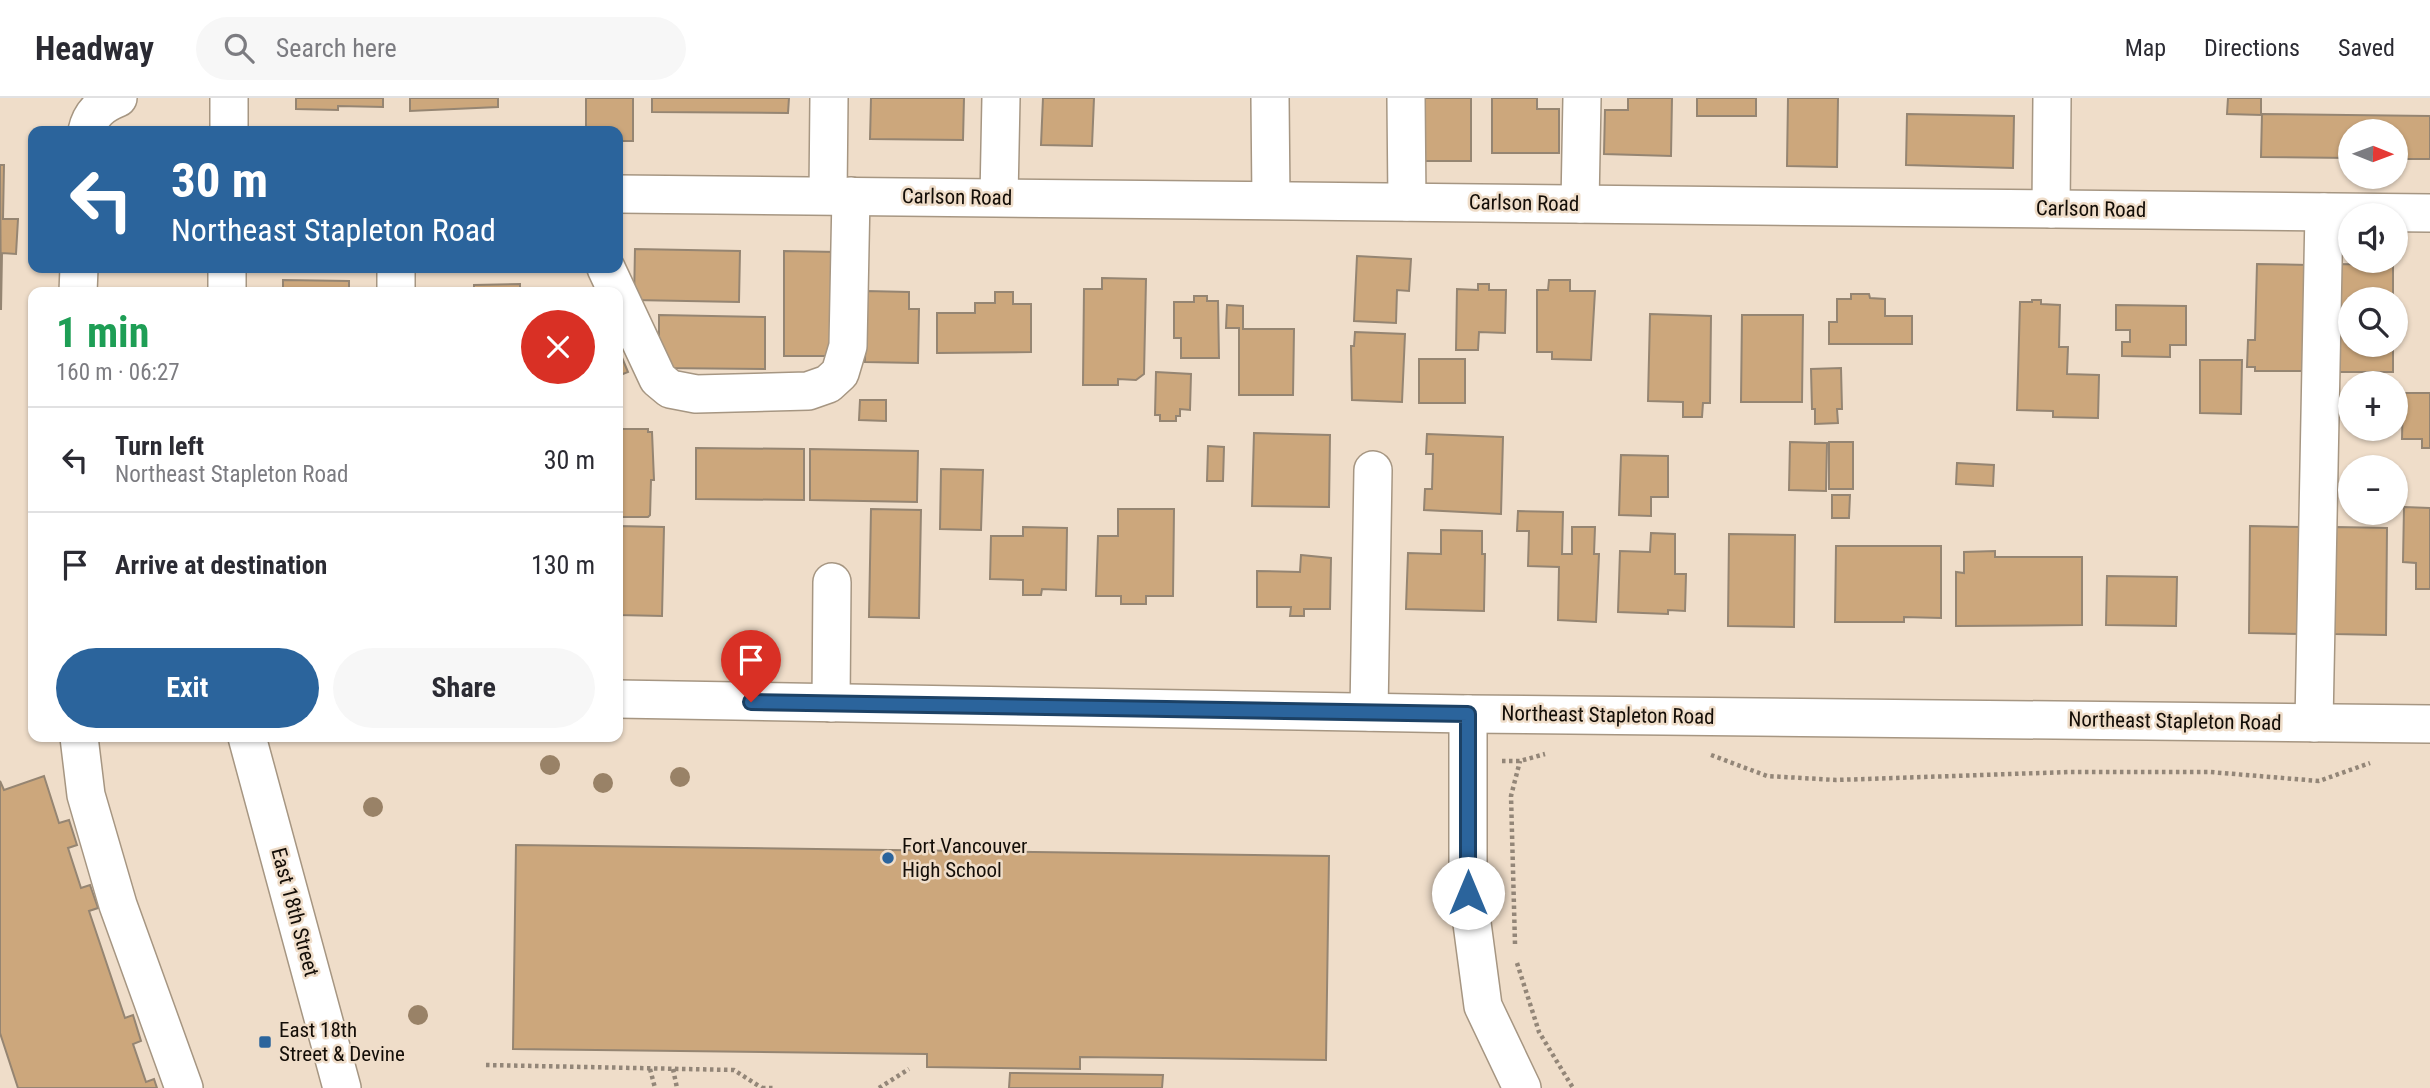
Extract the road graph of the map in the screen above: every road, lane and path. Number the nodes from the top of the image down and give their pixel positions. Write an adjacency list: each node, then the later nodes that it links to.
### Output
1 (118, 98): 9 (street)
2 (229, 98): 10 (street)
3 (829, 98): 12 (street)
4 (1001, 98): 13 (street)
5 (1270, 98): 14 (street)
6 (1406, 98): 15 (street)
7 (1582, 98): 16 (street)
8 (2052, 98): 17 (street)
9 (88, 126)
10 (229, 126)
11 (623, 194): 12 (street, Carlson Road)
12 (840, 195): 13 (street, Carlson Road); 20 (street)
13 (999, 197): 14 (street, Carlson Road)
14 (1271, 200): 15 (street, Carlson Road)
15 (1407, 202): 16 (street, Carlson Road)
16 (1580, 204): 17 (street, Carlson Road)
17 (2051, 209): 18 (street, Carlson Road)
18 (2324, 212): 19 (street, Carlson Road); 27 (street)
19 (2430, 213)
20 (623, 304)
21 (1373, 470): 25 (street)
22 (832, 582): 24 (street)
23 (623, 699): 24 (street, Northeast Stapleton Road)
24 (831, 703): 25 (street, Northeast Stapleton Road)
25 (1369, 712): 26 (street, Northeast Stapleton Road)
26 (1468, 714): 27 (street, Northeast Stapleton Road); 45 (street)
27 (2314, 723): 28 (street, Northeast Stapleton Road)
28 (2430, 724)
29 (80, 742): 38 (street)
30 (248, 742): 39 (street, East 18th Street)
31 (1554, 752): 46 (path)
32 (1705, 753): 33 (path)
33 (2378, 762)
34 (486, 1065): 35 (path)
35 (650, 1068): 36 (path); 40 (path)
36 (673, 1069): 41 (path); 42 (path)
37 (909, 1069): 44 (path)
38 (184, 1088)
39 (342, 1088)
40 (655, 1088)
41 (677, 1088)
42 (762, 1088): 43 (path)
43 (775, 1088)
44 (879, 1088)
45 (1522, 1088)
46 (1573, 1088)

